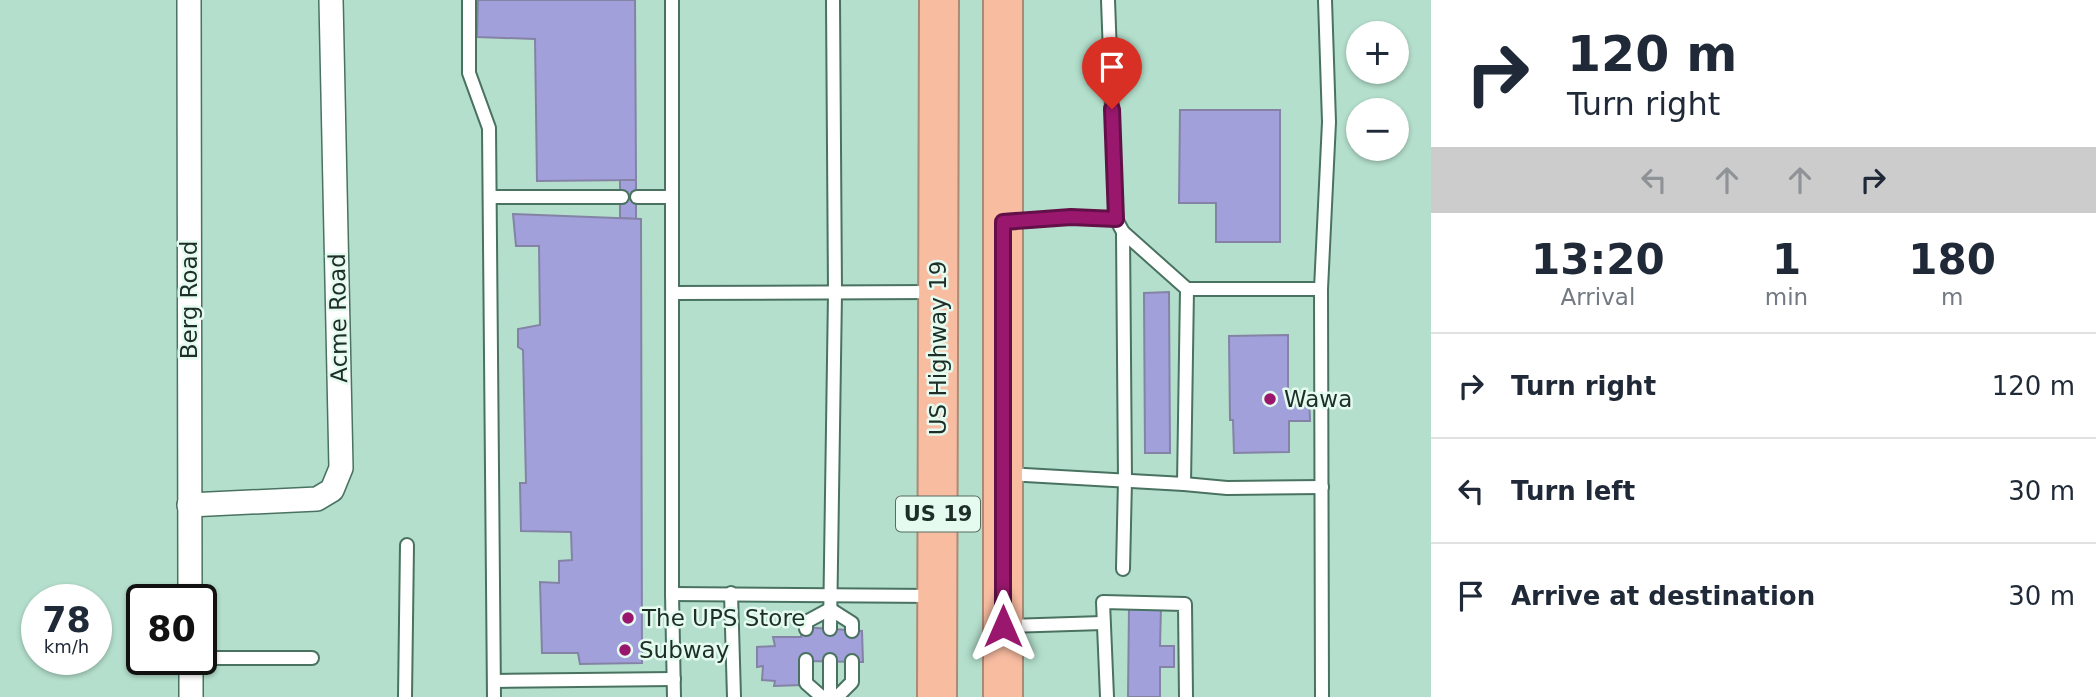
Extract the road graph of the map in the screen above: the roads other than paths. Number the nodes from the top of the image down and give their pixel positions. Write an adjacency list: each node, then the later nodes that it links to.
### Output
1 (190, 0): 26 (street, Berg Road)
2 (331, 0): 26 (street, Acme Road)
3 (469, 0): 10 (lane)
4 (672, 0): 13 (lane)
5 (834, 0): 21 (lane)
6 (939, 0): 19 (highway, US Highway 19 / US 19)
7 (1003, 0): 15 (highway, US 19)
8 (1108, 0): 14 (lane)
9 (1325, 0): 18 (lane)
10 (490, 197): 11 (lane); 47 (lane)
11 (622, 197)
12 (637, 197): 13 (lane)
13 (672, 197): 20 (lane)
14 (1116, 219): 15 (lane); 16 (lane)
15 (1003, 222): 22 (highway, US 19)
16 (1123, 232): 17 (lane); 23 (lane)
17 (1187, 289): 18 (lane); 24 (lane)
18 (1321, 289): 25 (lane)
19 (938, 292): 21 (lane); 33 (highway, US Highway 19 / US 19)
20 (672, 293): 21 (lane); 31 (lane)
21 (835, 293): 32 (lane)
22 (1003, 474): 23 (lane); 36 (highway, US 19)
23 (1125, 480): 24 (lane); 28 (lane)
24 (1184, 484): 25 (lane)
25 (1322, 487): 60 (lane)
26 (190, 505): 29 (street, Berg Road)
27 (407, 545): 49 (lane)
28 (1123, 569)
29 (190, 584)
30 (730, 593): 31 (lane); 32 (lane); 52 (lane)
31 (672, 594): 46 (lane)
32 (832, 594): 33 (lane); 34 (lane)
33 (937, 596): 56 (highway, US Highway 19 / US 19)
34 (830, 610): 37 (lane); 38 (lane); 39 (lane)
35 (1103, 623): 36 (lane); 58 (lane); 59 (lane)
36 (1003, 626): 57 (highway, US 19)
37 (806, 629)
38 (830, 629)
39 (852, 631)
40 (217, 658): 41 (lane)
41 (312, 658)
42 (806, 660): 53 (lane)
43 (830, 660): 54 (lane)
44 (852, 661): 55 (lane)
45 (191, 675): 48 (street)
46 (674, 679): 47 (lane); 51 (lane)
47 (494, 681): 50 (lane)
48 (191, 697)
49 (405, 697)
50 (494, 697)
51 (674, 697)
52 (734, 697)
53 (822, 697)
54 (830, 697)
55 (837, 697)
56 (937, 697)
57 (1003, 697)
58 (1107, 697)
59 (1186, 697)
60 (1322, 697)

